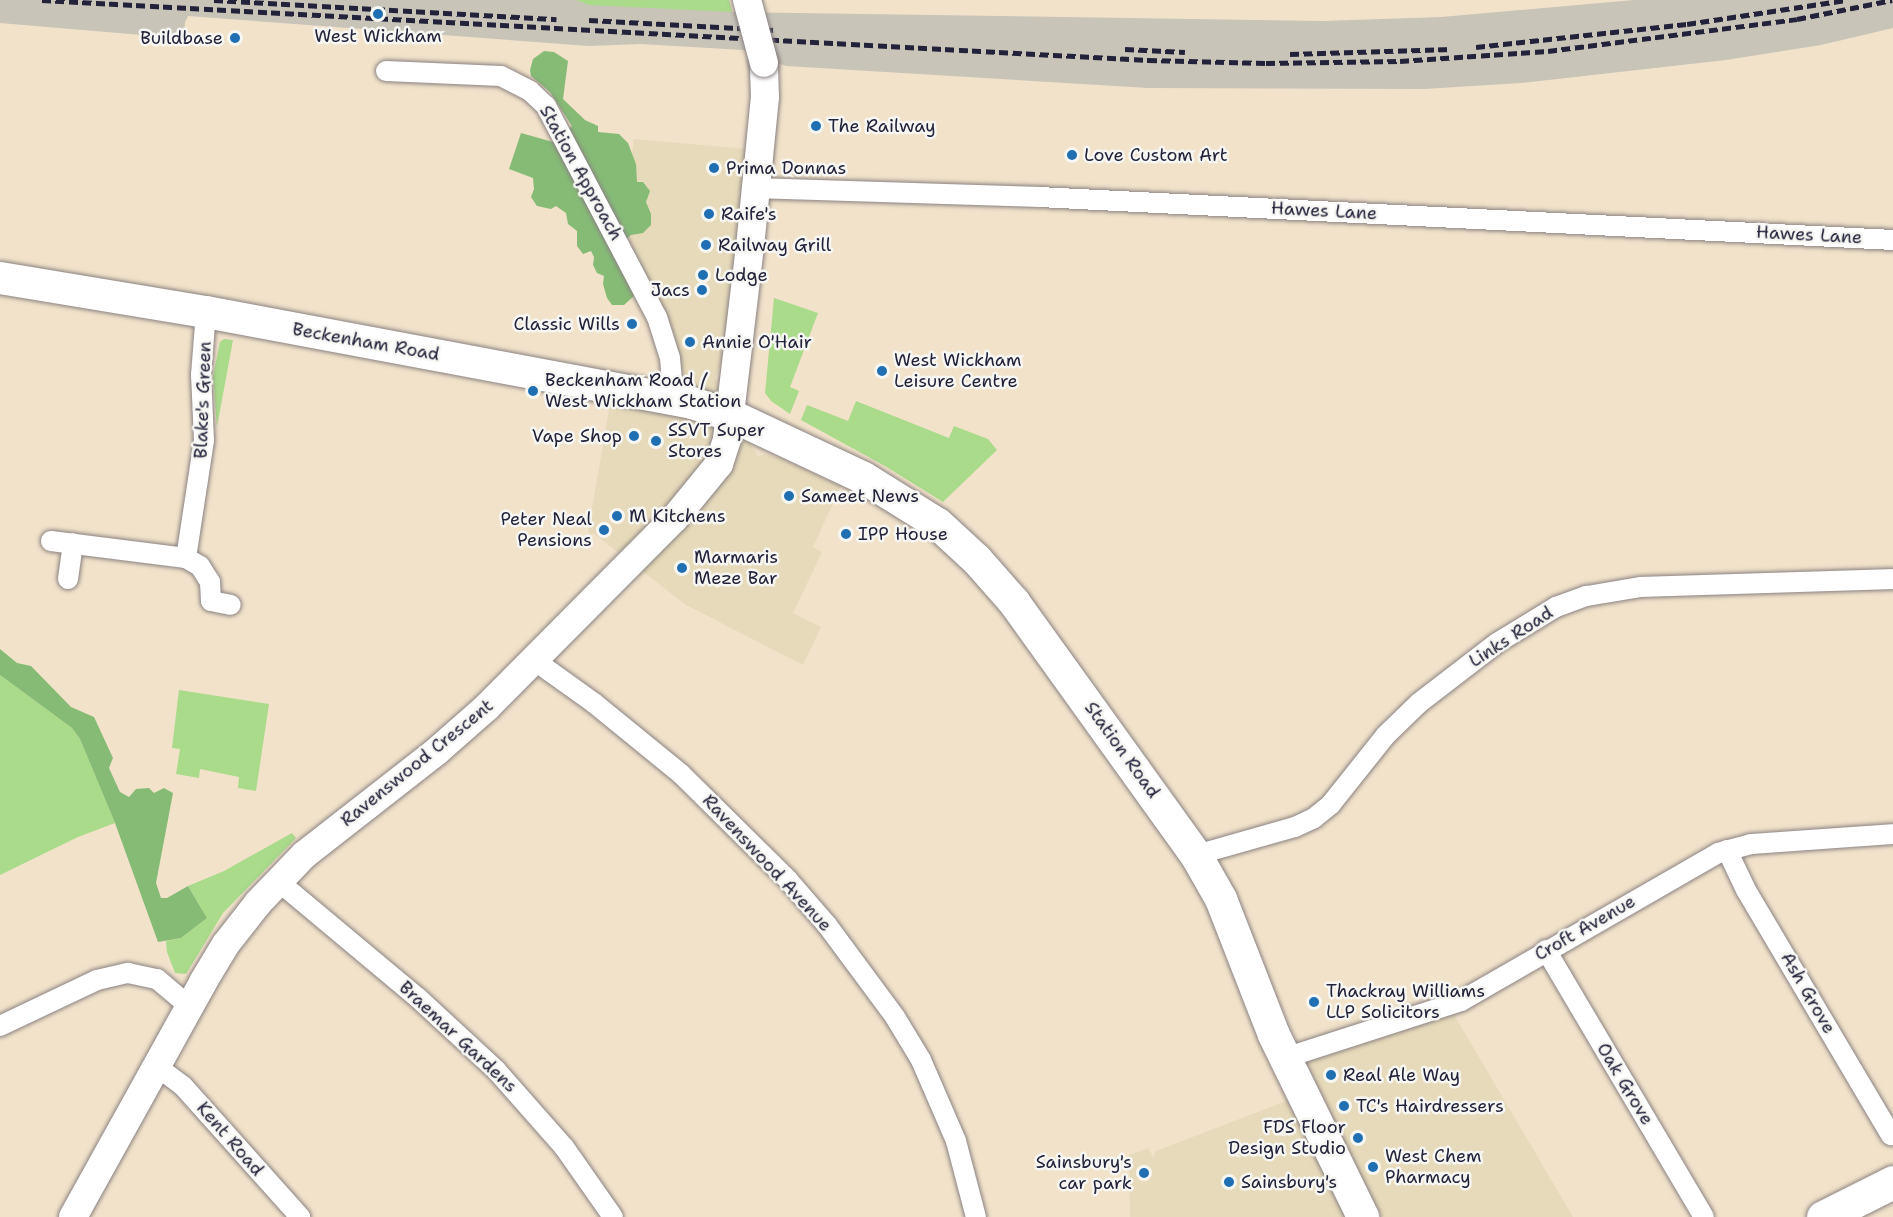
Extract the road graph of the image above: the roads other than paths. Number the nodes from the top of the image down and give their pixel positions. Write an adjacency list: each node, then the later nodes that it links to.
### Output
1 (747, 0): 3 (street, Ravenswood Crescent, bridge)
2 (386, 71): 7 (street, Station Approach)
3 (754, 188): 4 (street, Hawes Lane); 8 (street, Ravenswood Crescent)
4 (1893, 240)
5 (0, 278): 6 (main road, Beckenham Road)
6 (206, 312): 7 (main road, Beckenham Road); 11 (street, Blake's Green)
7 (669, 398): 8 (main road, Beckenham Road)
8 (730, 415): 15 (street, Ravenswood Crescent); 18 (main road, Station Road)
9 (51, 541): 10 (street)
10 (74, 543): 11 (street); 12 (street)
11 (186, 558): 14 (street)
12 (68, 579)
13 (1893, 579): 18 (street, Links Road)
14 (231, 605)
15 (534, 660): 19 (street, Ravenswood Crescent); 30 (street, Ravenswood Avenue)
16 (1893, 834): 17 (street, Croft Avenue)
17 (1727, 850): 20 (street, Croft Avenue); 25 (street, Ash Grove)
18 (1196, 855): 23 (main road, Station Road)
19 (278, 881): 21 (street, Ravenswood Crescent); 29 (street, Braemar Gardens)
20 (1546, 950): 23 (street, Croft Avenue); 32 (street, Oak Grove)
21 (189, 1006): 22 (street); 24 (street, Ravenswood Crescent)
22 (0, 1026)
23 (1285, 1058): 31 (main road, Station Road)
24 (155, 1065): 27 (street, Ravenswood Crescent); 28 (street, Kent Road)
25 (1891, 1135)
26 (1893, 1182): 33 (highway)
27 (73, 1217)
28 (300, 1217)
29 (613, 1217)
30 (976, 1217)
31 (1363, 1217)
32 (1704, 1217)
33 (1823, 1217)

